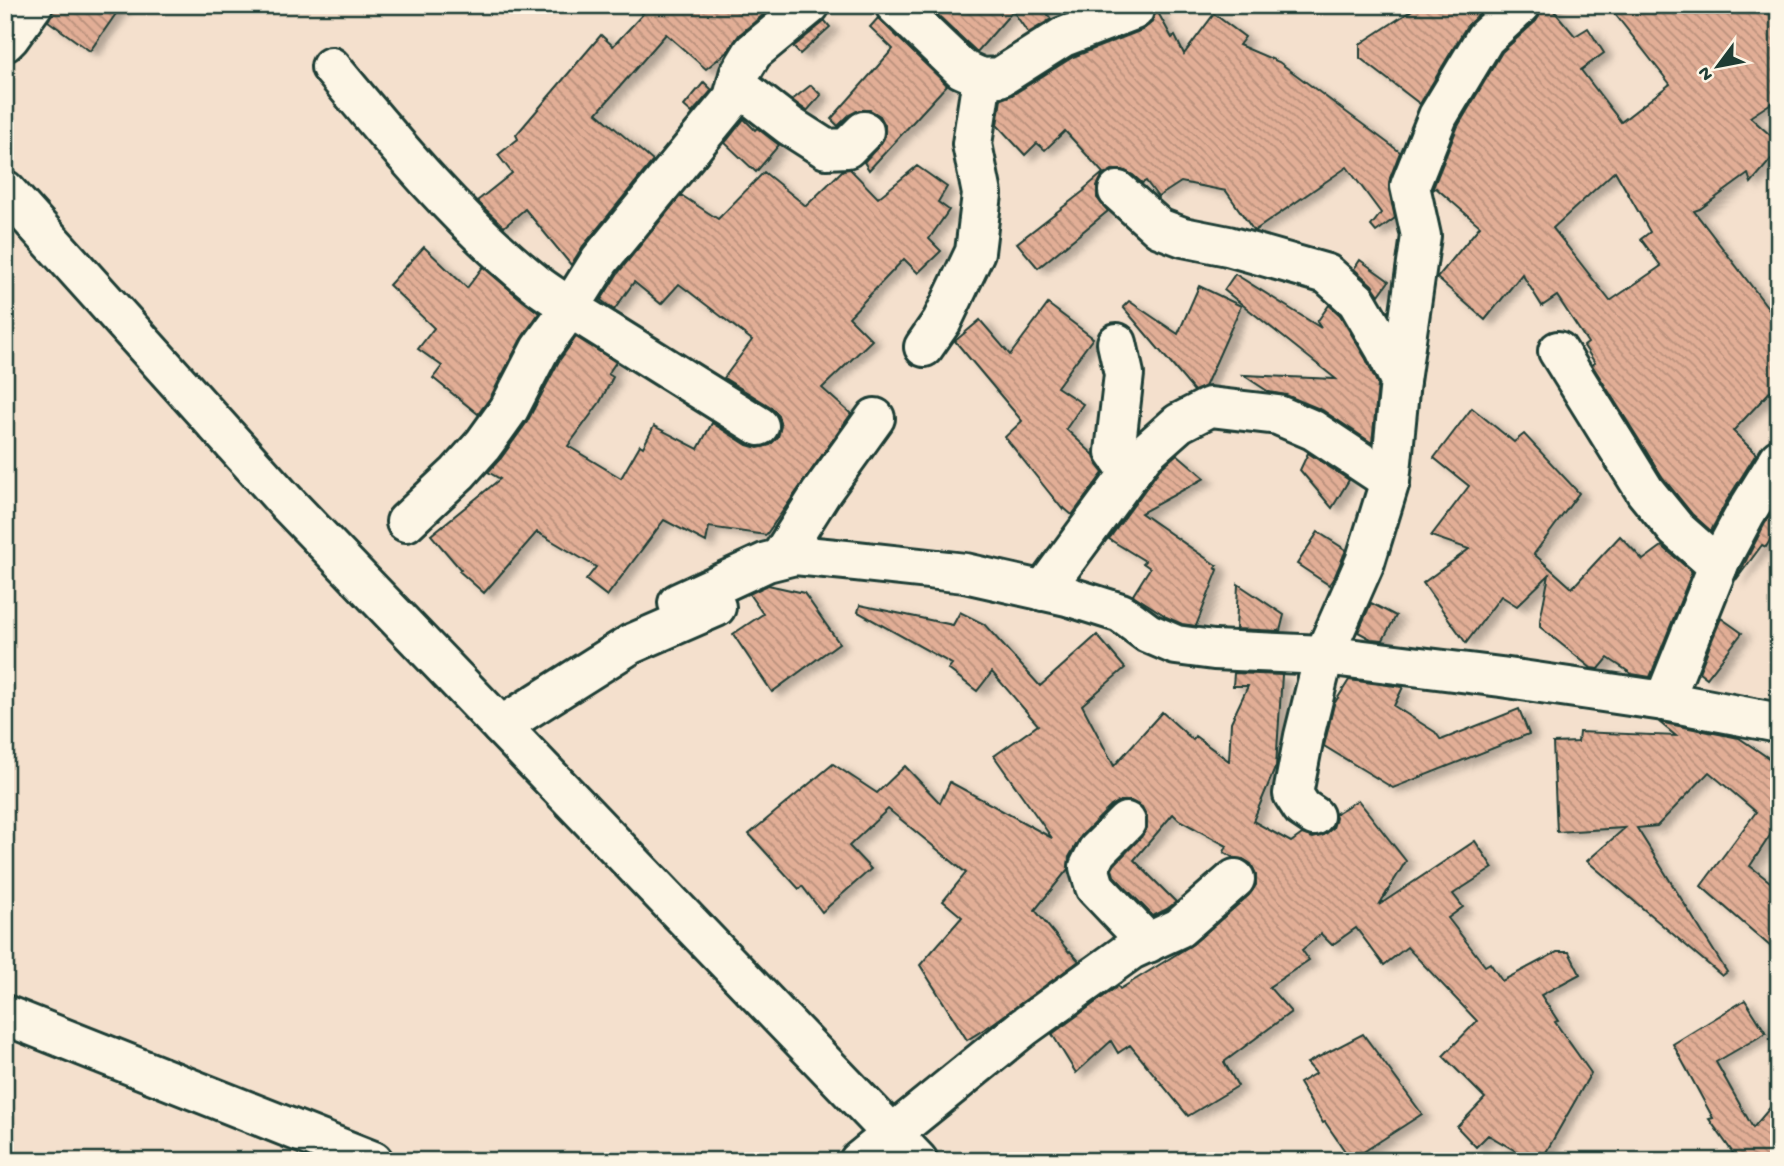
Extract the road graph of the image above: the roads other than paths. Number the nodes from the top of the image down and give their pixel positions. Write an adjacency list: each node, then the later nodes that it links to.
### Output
1 (33, 5): 6 (street)
2 (810, 5): 9 (street)
3 (895, 5): 8 (street)
4 (1521, 5): 17 (street)
5 (1134, 10): 8 (street)
6 (5, 42)
7 (331, 67): 13 (street)
8 (982, 78): 15 (street)
9 (737, 85): 10 (street); 13 (street)
10 (864, 131)
11 (5, 190): 32 (street)
12 (1118, 191): 17 (street)
13 (570, 308): 19 (street); 23 (street)
14 (1117, 343): 21 (street)
15 (924, 347)
16 (1558, 351): 25 (street)
17 (1400, 381): 22 (street)
18 (875, 418): 24 (street)
19 (760, 426)
20 (1779, 459): 25 (street)
21 (1130, 473): 22 (street); 26 (street)
22 (1390, 481): 29 (street)
23 (406, 522)
24 (780, 558): 26 (street); 28 (street)
25 (1718, 566): 30 (street)
26 (1043, 591): 29 (street)
27 (738, 597): 32 (street)
28 (678, 603)
29 (1324, 655): 30 (street); 33 (street)
30 (1664, 701): 31 (street)
31 (1779, 723)
32 (501, 726): 38 (street)
33 (1314, 816)
34 (1125, 822): 36 (street)
35 (1235, 879): 36 (street)
36 (1148, 943): 38 (street)
37 (5, 1015): 39 (street)
38 (905, 1147): 40 (street)
39 (373, 1161)
40 (859, 1161)

